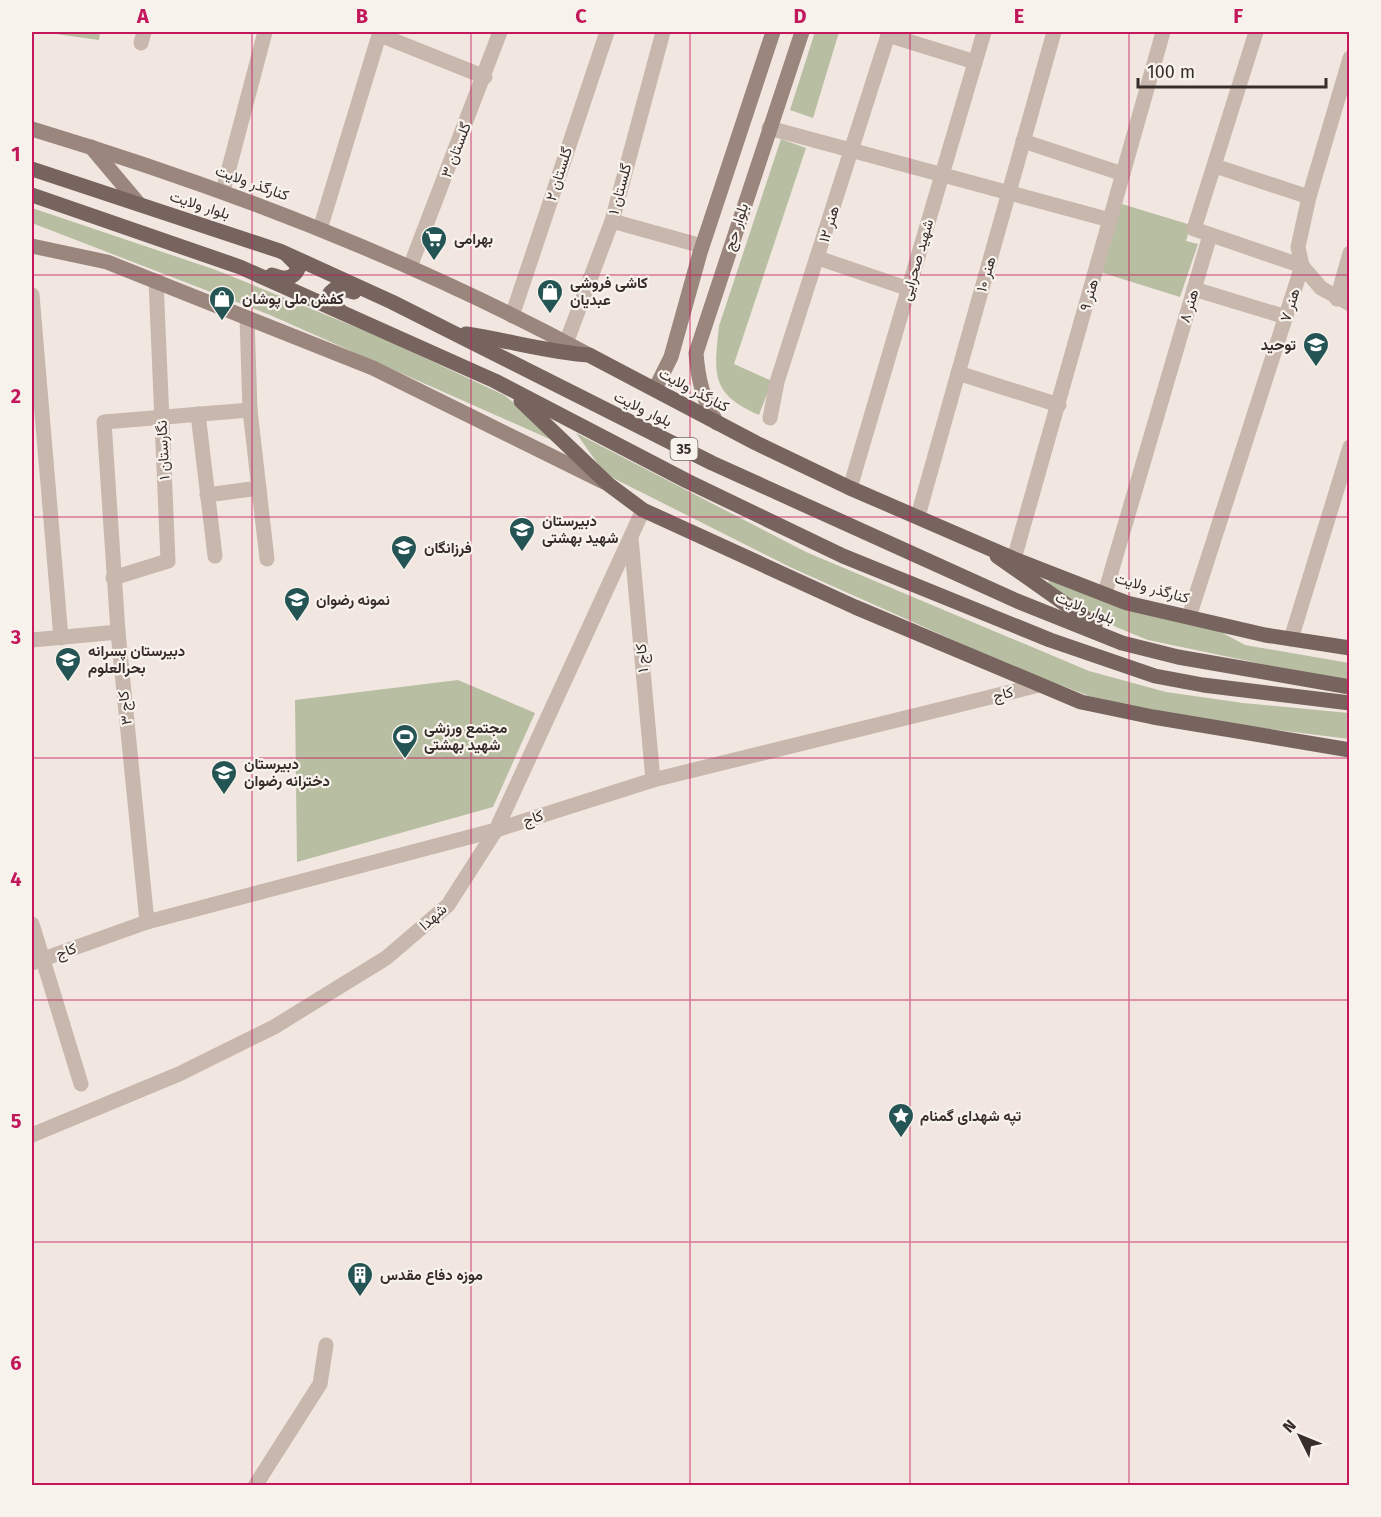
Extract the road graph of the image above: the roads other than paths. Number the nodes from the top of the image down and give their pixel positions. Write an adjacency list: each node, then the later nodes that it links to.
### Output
1 (265, 32): 25 (street)
2 (501, 32): 15 (street, گلستان ۳)
3 (607, 32): 49 (street, گلستان ۲)
4 (663, 32): 31 (street, گلستان ۱)
5 (772, 32): 35 (main road, بلوار حج)
6 (802, 32): 16 (main road, بلوار حج)
7 (984, 32): 14 (street, شهید صحرایی)
8 (1054, 32): 18 (street, هنر ۱۰)
9 (1163, 32): 23 (street, هنر ۹)
10 (1256, 32): 21 (street)
11 (380, 33): 15 (street); 32 (street)
12 (889, 33): 14 (street); 20 (street, هنر ۱۲)
13 (1350, 58): 28 (street, هنر ۷)
14 (975, 62): 24 (street, شهید صحرایی)
15 (485, 77): 41 (street, گلستان ۳)
16 (769, 128): 20 (street); 55 (main road, بلوار حج)
17 (32, 129): 19 (main road, کنارگذر ولایت)
18 (1023, 141): 23 (street); 26 (street, هنر ۱۰)
19 (91, 147): 25 (main road, کنارگذر ولایت); 29 (main road)
20 (851, 151): 24 (street); 38 (street, هنر ۱۲)
21 (1215, 166): 28 (street); 33 (street)
22 (32, 169): 29 (main road, بلوار ولایت / 35)
23 (1123, 174): 30 (street, هنر ۹)
24 (942, 176): 26 (street); 43 (street, شهید صحرایی)
25 (223, 191): 32 (main road, کنارگذر ولایت)
26 (1009, 193): 30 (street); 57 (street, هنر ۱۰)
27 (32, 195): 40 (main road, 35)
28 (1309, 197): 39 (street, هنر ۷)
29 (139, 204): 36 (main road, بلوار ولایت / 35)
30 (1110, 220): 60 (street, هنر ۹)
31 (612, 221): 35 (street); 54 (street, گلستان ۱)
32 (320, 229): 41 (main road, کنارگذر ولایت)
33 (1210, 236): 39 (street); 44 (street, هنر ۸)
34 (32, 246): 42 (main road)
35 (702, 246): 53 (main road, بلوار حج)
36 (280, 250): 40 (main road); 47 (main road, بلوار ولایت / 35)
37 (1350, 253): 46 (street)
38 (819, 258): 43 (street); 64 (street, هنر ۱۲)
39 (1302, 266): 46 (street); 50 (street, هنر ۷)
40 (240, 267): 48 (main road, 35)
41 (410, 267): 49 (main road, کنارگذر ولایت)
42 (156, 281): 51 (main road); 63 (street, نگارستان ۱)
43 (909, 289): 69 (street, شهید صحرایی)
44 (1194, 289): 50 (street); 79 (street, هنر ۸)
45 (32, 295): 82 (street)
46 (1343, 301)
47 (392, 302): 48 (main road); 52 (main road, بلوار ولایت / 35)
48 (346, 316): 59 (main road, 35)
49 (512, 316): 54 (main road, کنارگذر ولایت)
50 (1286, 317): 80 (street, هنر ۷)
51 (247, 318): 61 (street); 67 (main road)
52 (454, 333): 56 (main road); 85 (main road, بلوار ولایت / 35)
53 (678, 335): 55 (main road); 58 (main road, بلوار حج)
54 (566, 343): 56 (main road, کنارگذر ولایت)
55 (699, 343): 65 (main road, بلوار حج)
56 (589, 355): 58 (main road, کنارگذر ولایت)
57 (958, 373): 60 (street); 72 (street, هنر ۱۰)
58 (655, 389): 65 (main road, کنارگذر ولایت)
59 (513, 392): 67 (main road); 89 (main road, 35)
60 (1059, 405): 77 (street, هنر ۹)
61 (250, 410): 62 (street); 68 (street)
62 (198, 414): 63 (street); 70 (street)
63 (161, 416): 78 (street, نگارستان ۱); 78 (street, کاج ۳)
64 (770, 418)
65 (717, 423): 69 (main road, کنارگذر ولایت)
66 (1350, 447): 83 (street)
67 (608, 484): 71 (main road)
68 (259, 488): 70 (street); 76 (street)
69 (850, 488): 72 (main road, کنارگذر ولایت)
70 (207, 495): 75 (street)
71 (643, 510): 73 (street, شهدا); 87 (main road)
72 (918, 516): 74 (main road, کنارگذر ولایت)
73 (631, 537): 91 (street, کاج ۱); 92 (street, شهدا)
74 (988, 547): 77 (main road, کنارگذر ولایت); 85 (main road)
75 (214, 556)
76 (267, 559)
77 (1014, 559): 79 (main road, کنارگذر ولایت)
78 (113, 578): 81 (street, کاج ۳)
79 (1105, 593): 80 (main road, کنارگذر ولایت)
80 (1189, 617): 83 (main road, کنارگذر ولایت)
81 (118, 632): 82 (street); 93 (street, کاج ۳)
82 (61, 638): 84 (street)
83 (1291, 639): 86 (main road, کنارگذر ولایت)
84 (32, 640)
85 (1122, 643): 88 (main road, بلوار ولایت / 35)
86 (1350, 648)
87 (1039, 685): 90 (main road); 91 (street, کاج)
88 (1350, 687)
89 (1350, 703)
90 (1350, 750)
91 (653, 780): 92 (street, کاج)
92 (496, 830): 93 (street, کاج); 97 (street, شهدا)
93 (147, 922): 95 (street, کاج)
94 (32, 924): 95 (street)
95 (36, 962): 96 (street)
96 (81, 1084)
97 (32, 1135)
98 (326, 1345): 99 (street)
99 (255, 1485)

